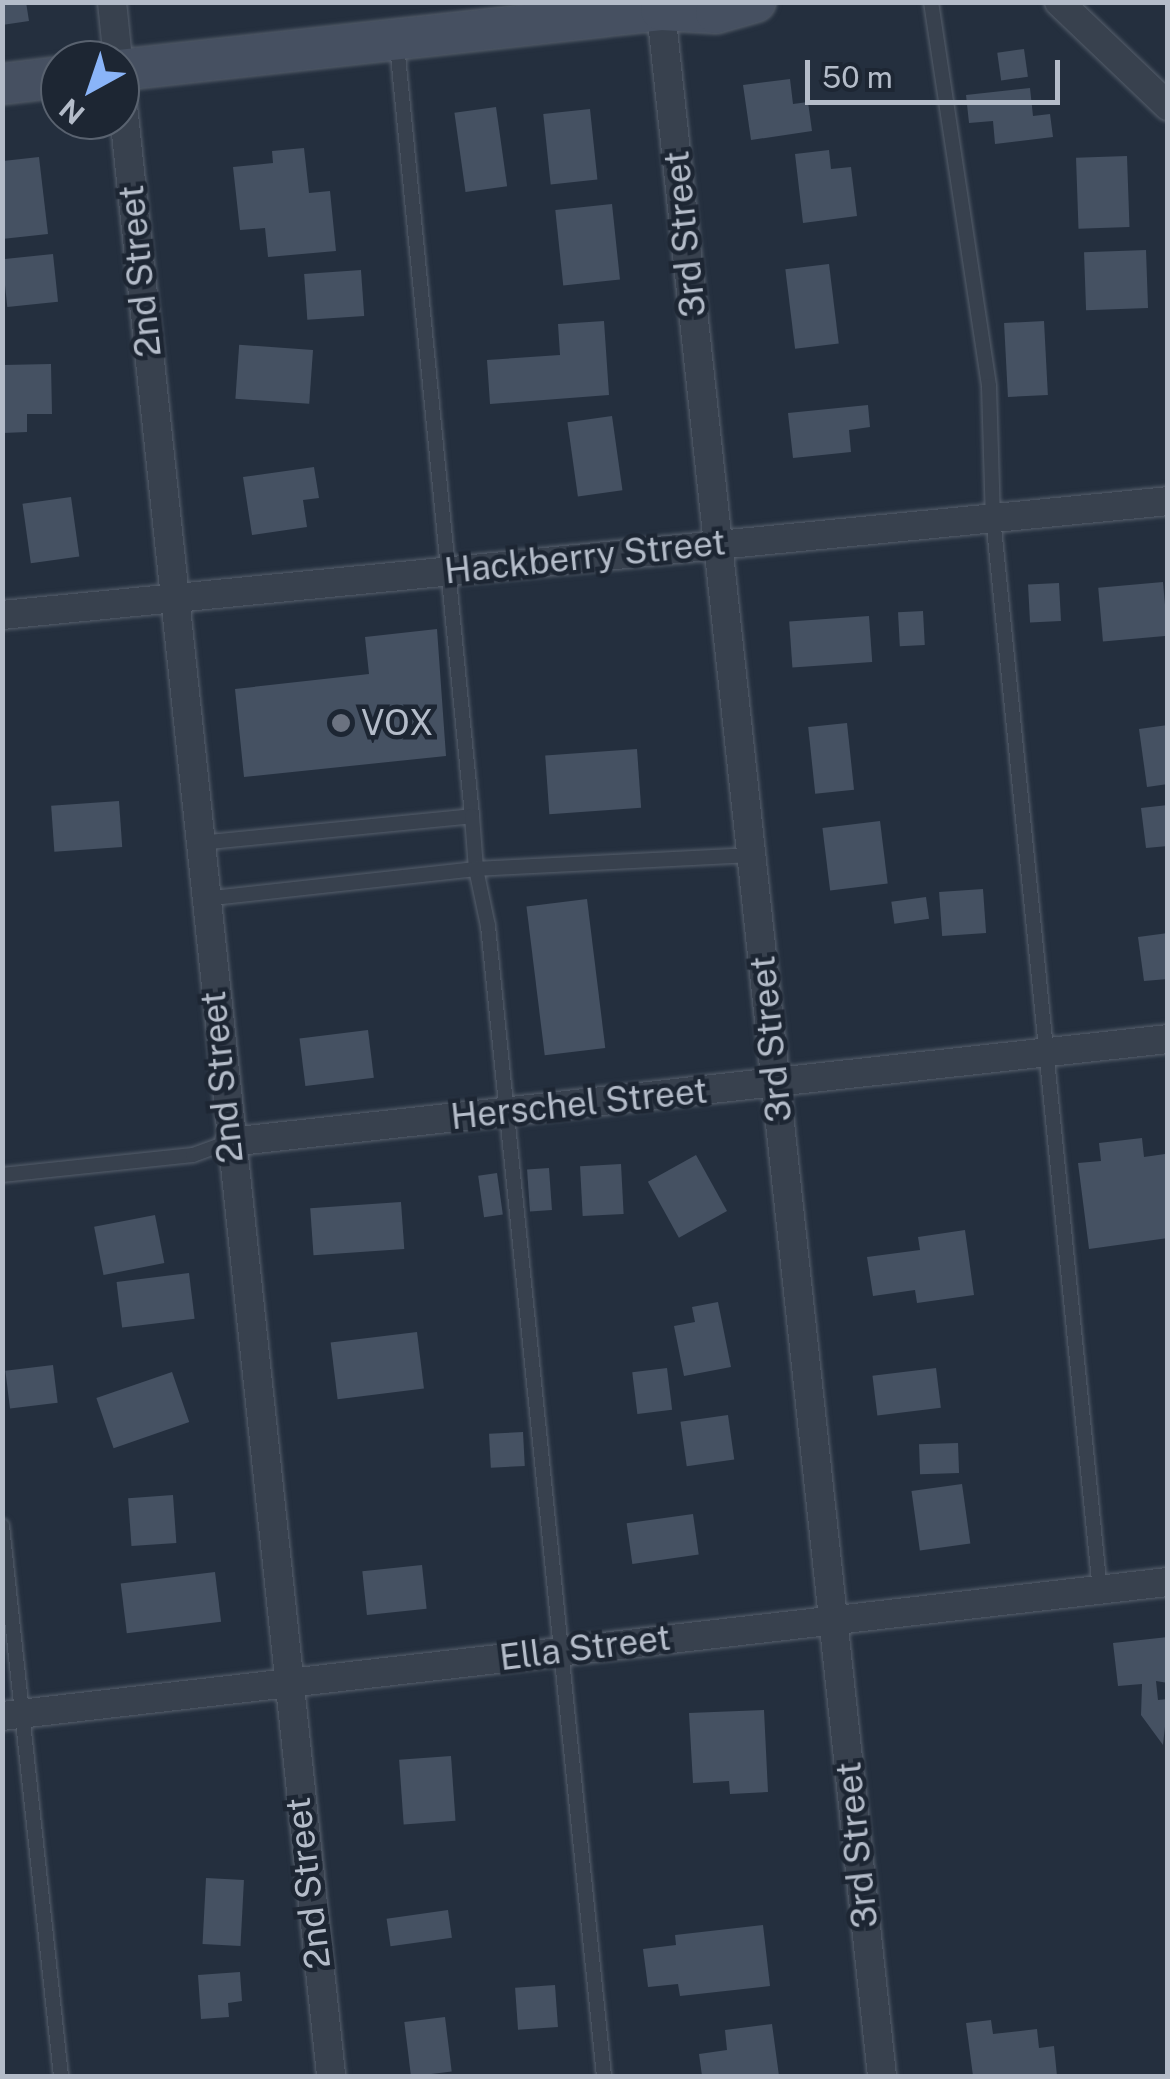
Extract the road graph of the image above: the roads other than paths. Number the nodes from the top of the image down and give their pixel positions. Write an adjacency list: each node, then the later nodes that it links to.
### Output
1 (112, 2): 7 (street)
2 (755, 2): 5 (main road)
3 (931, 2): 14 (lane)
4 (1060, 2): 11 (street)
5 (660, 6): 6 (main road); 15 (street, 3rd Street)
6 (396, 39): 8 (main road); 16 (lane)
7 (116, 40)
8 (140, 71)
9 (40, 79): 10 (main road)
10 (2, 84)
11 (1168, 106)
12 (127, 140): 17 (street, 2nd Street)
13 (1168, 501): 14 (street, Hackberry Street)
14 (994, 516): 15 (street, Hackberry Street); 25 (lane)
15 (718, 544): 16 (street, Hackberry Street); 21 (street, 3rd Street)
16 (452, 570): 17 (street, Hackberry Street); 19 (lane)
17 (173, 599): 18 (street, Hackberry Street); 20 (street, 2nd Street)
18 (2, 614)
19 (472, 816): 20 (lane); 22 (lane)
20 (198, 843): 23 (street, 2nd Street)
21 (751, 855): 22 (lane); 26 (street, 3rd Street)
22 (476, 870): 23 (lane); 27 (lane)
23 (204, 899): 28 (street, 2nd Street)
24 (1168, 1039): 25 (street, Herschel Street)
25 (1044, 1052): 26 (street, Herschel Street); 32 (lane)
26 (776, 1082): 27 (street, Herschel Street); 33 (street, 3rd Street)
27 (503, 1112): 28 (street, Herschel Street); 34 (lane)
28 (229, 1142): 29 (lane); 35 (street, 2nd Street)
29 (2, 1175)
30 (2, 1526): 36 (lane)
31 (1168, 1582): 32 (street, Ella Street)
32 (1100, 1590): 33 (street, Ella Street)
33 (833, 1620): 34 (street, Ella Street); 40 (street, 3rd Street)
34 (558, 1652): 35 (street, Ella Street); 39 (lane)
35 (285, 1683): 36 (street, Ella Street); 38 (street, 2nd Street)
36 (11, 1715): 37 (lane)
37 (61, 2076)
38 (331, 2076)
39 (604, 2076)
40 (882, 2076)

